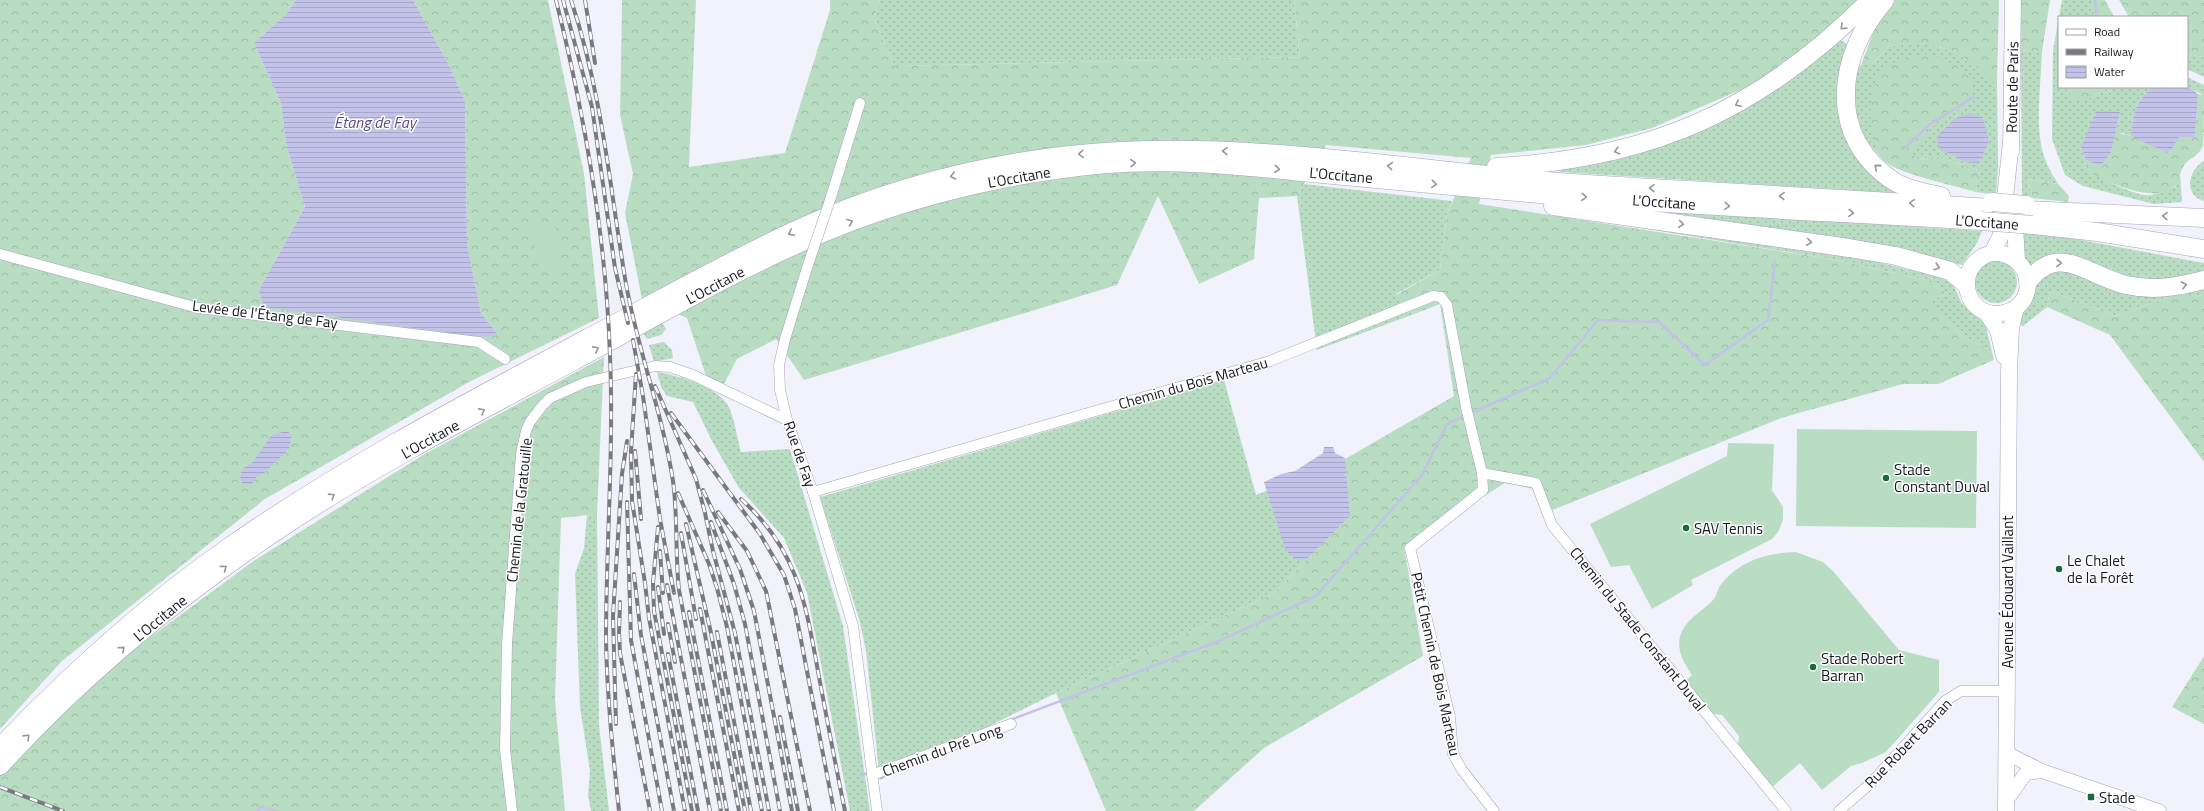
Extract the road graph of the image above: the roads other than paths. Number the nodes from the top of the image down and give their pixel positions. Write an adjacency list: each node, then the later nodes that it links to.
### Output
1 (1870, 0): 8 (highway, one-way to 8)
2 (1885, 0): 10 (highway, one-way to 2)
3 (2005, 0): 5 (main road)
4 (2013, 0): 5 (main road)
5 (2012, 32): 7 (main road, Route de Paris)
6 (860, 104): 24 (street, Rue de Fay, bridge)
7 (2011, 142): 14 (main road); 16 (main road)
8 (1428, 169): 10 (highway, L'Occitane, one-way to 8); 30 (highway, L'Occitane, one-way to 30)
9 (1461, 187): 10 (highway, L'Occitane, one-way to 10); 19 (highway, one-way to 19); 32 (highway, L'Occitane, one-way to 9)
10 (1989, 211): 11 (highway, L'Occitane)
11 (2028, 214): 12 (highway, L'Occitane, one-way to 11); 13 (highway, L'Occitane)
12 (2204, 218)
13 (2204, 249)
14 (1992, 253): 16 (main road); 19 (main road)
15 (0, 254): 22 (street, Levée de l'Étang de Fay)
16 (2017, 260): 18 (main road)
17 (2204, 280): 18 (highway, one-way to 17)
18 (2028, 282): 20 (main road)
19 (1966, 284): 21 (main road)
20 (2016, 308): 21 (main road); 23 (main road)
21 (1986, 312): 23 (main road)
22 (505, 359)
23 (2009, 373): 28 (main road, Avenue Édouard Vaillant)
24 (787, 420): 27 (street, Rue de Fay); 36 (street, Chemin de la Gratouille)
25 (1470, 424): 26 (street, Petit Chemin de Bois Marteau); 27 (street, Chemin du Bois Marteau)
26 (1482, 473): 38 (street, Petit Chemin de Bois Marteau); 39 (street, Chemin du Stade Constant Duval)
27 (813, 492): 34 (street, Rue de Fay)
28 (2007, 691): 31 (main road, Avenue Édouard Vaillant); 40 (street, Rue Robert Barran)
29 (1011, 724): 34 (street, Chemin du Pré Long)
30 (0, 747)
31 (2006, 761): 33 (street); 35 (main road, Avenue Édouard Vaillant)
32 (0, 766)
33 (2026, 769): 35 (street); 41 (street)
34 (872, 775): 37 (street, Rue de Fay)
35 (2006, 806)
36 (512, 811)
37 (877, 811)
38 (1494, 811)
39 (1786, 811)
40 (1839, 811)
41 (2159, 811)

